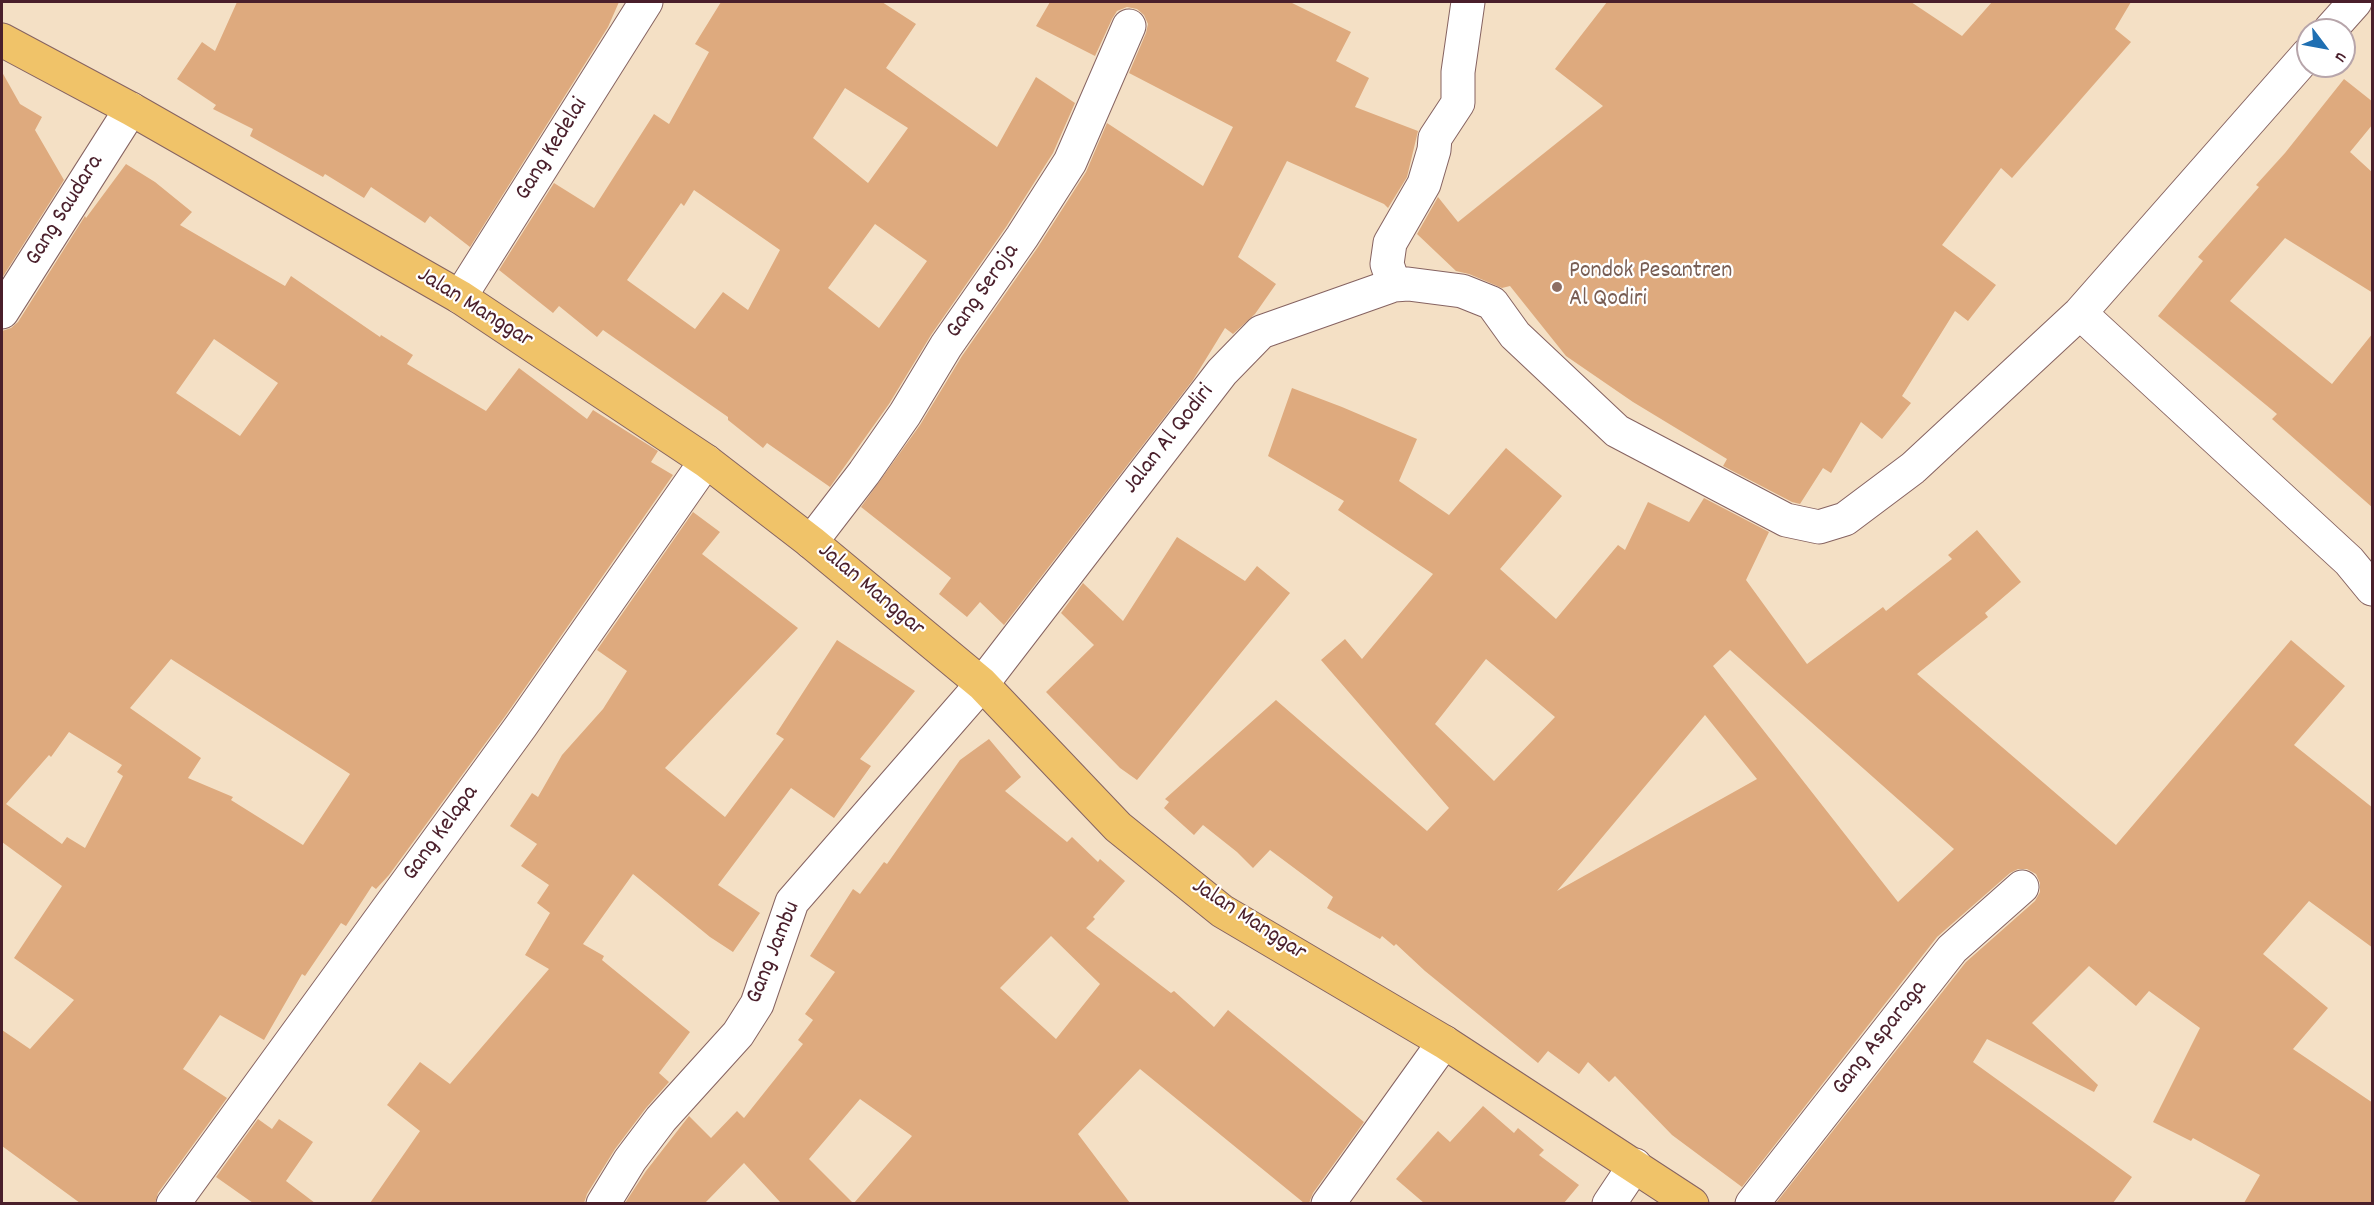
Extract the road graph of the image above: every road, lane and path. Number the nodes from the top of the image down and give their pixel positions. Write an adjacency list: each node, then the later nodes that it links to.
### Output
1 (646, 2): 10 (street, Gang Kedelai)
2 (1467, 2): 9 (street)
3 (2355, 2): 4 (street)
4 (2341, 18)
5 (1129, 26): 14 (street, Gang Seroja)
6 (2, 40): 8 (main road, Jalan Manggar)
7 (2296, 68): 12 (street)
8 (131, 109): 10 (main road, Jalan Manggar); 11 (street, Gang Saudara)
9 (1406, 285): 12 (street); 16 (street, Jalan Al Qodiri)
10 (460, 297): 13 (main road, Jalan Manggar)
11 (2, 312)
12 (2080, 313): 15 (street)
13 (706, 461): 14 (main road, Jalan Manggar); 20 (street, Gang Kelapa)
14 (810, 542): 16 (main road, Jalan Manggar)
15 (2373, 589)
16 (982, 684): 18 (main road, Jalan Manggar); 21 (street, Gang Jambu)
17 (2022, 887): 25 (street, Gang Asparaga)
18 (1444, 1042): 19 (main road, Jalan Manggar); 22 (street)
19 (1635, 1165): 23 (street); 24 (main road, Jalan Manggar)
20 (173, 1203)
21 (603, 1203)
22 (1328, 1203)
23 (1609, 1203)
24 (1692, 1203)
25 (1752, 1203)

